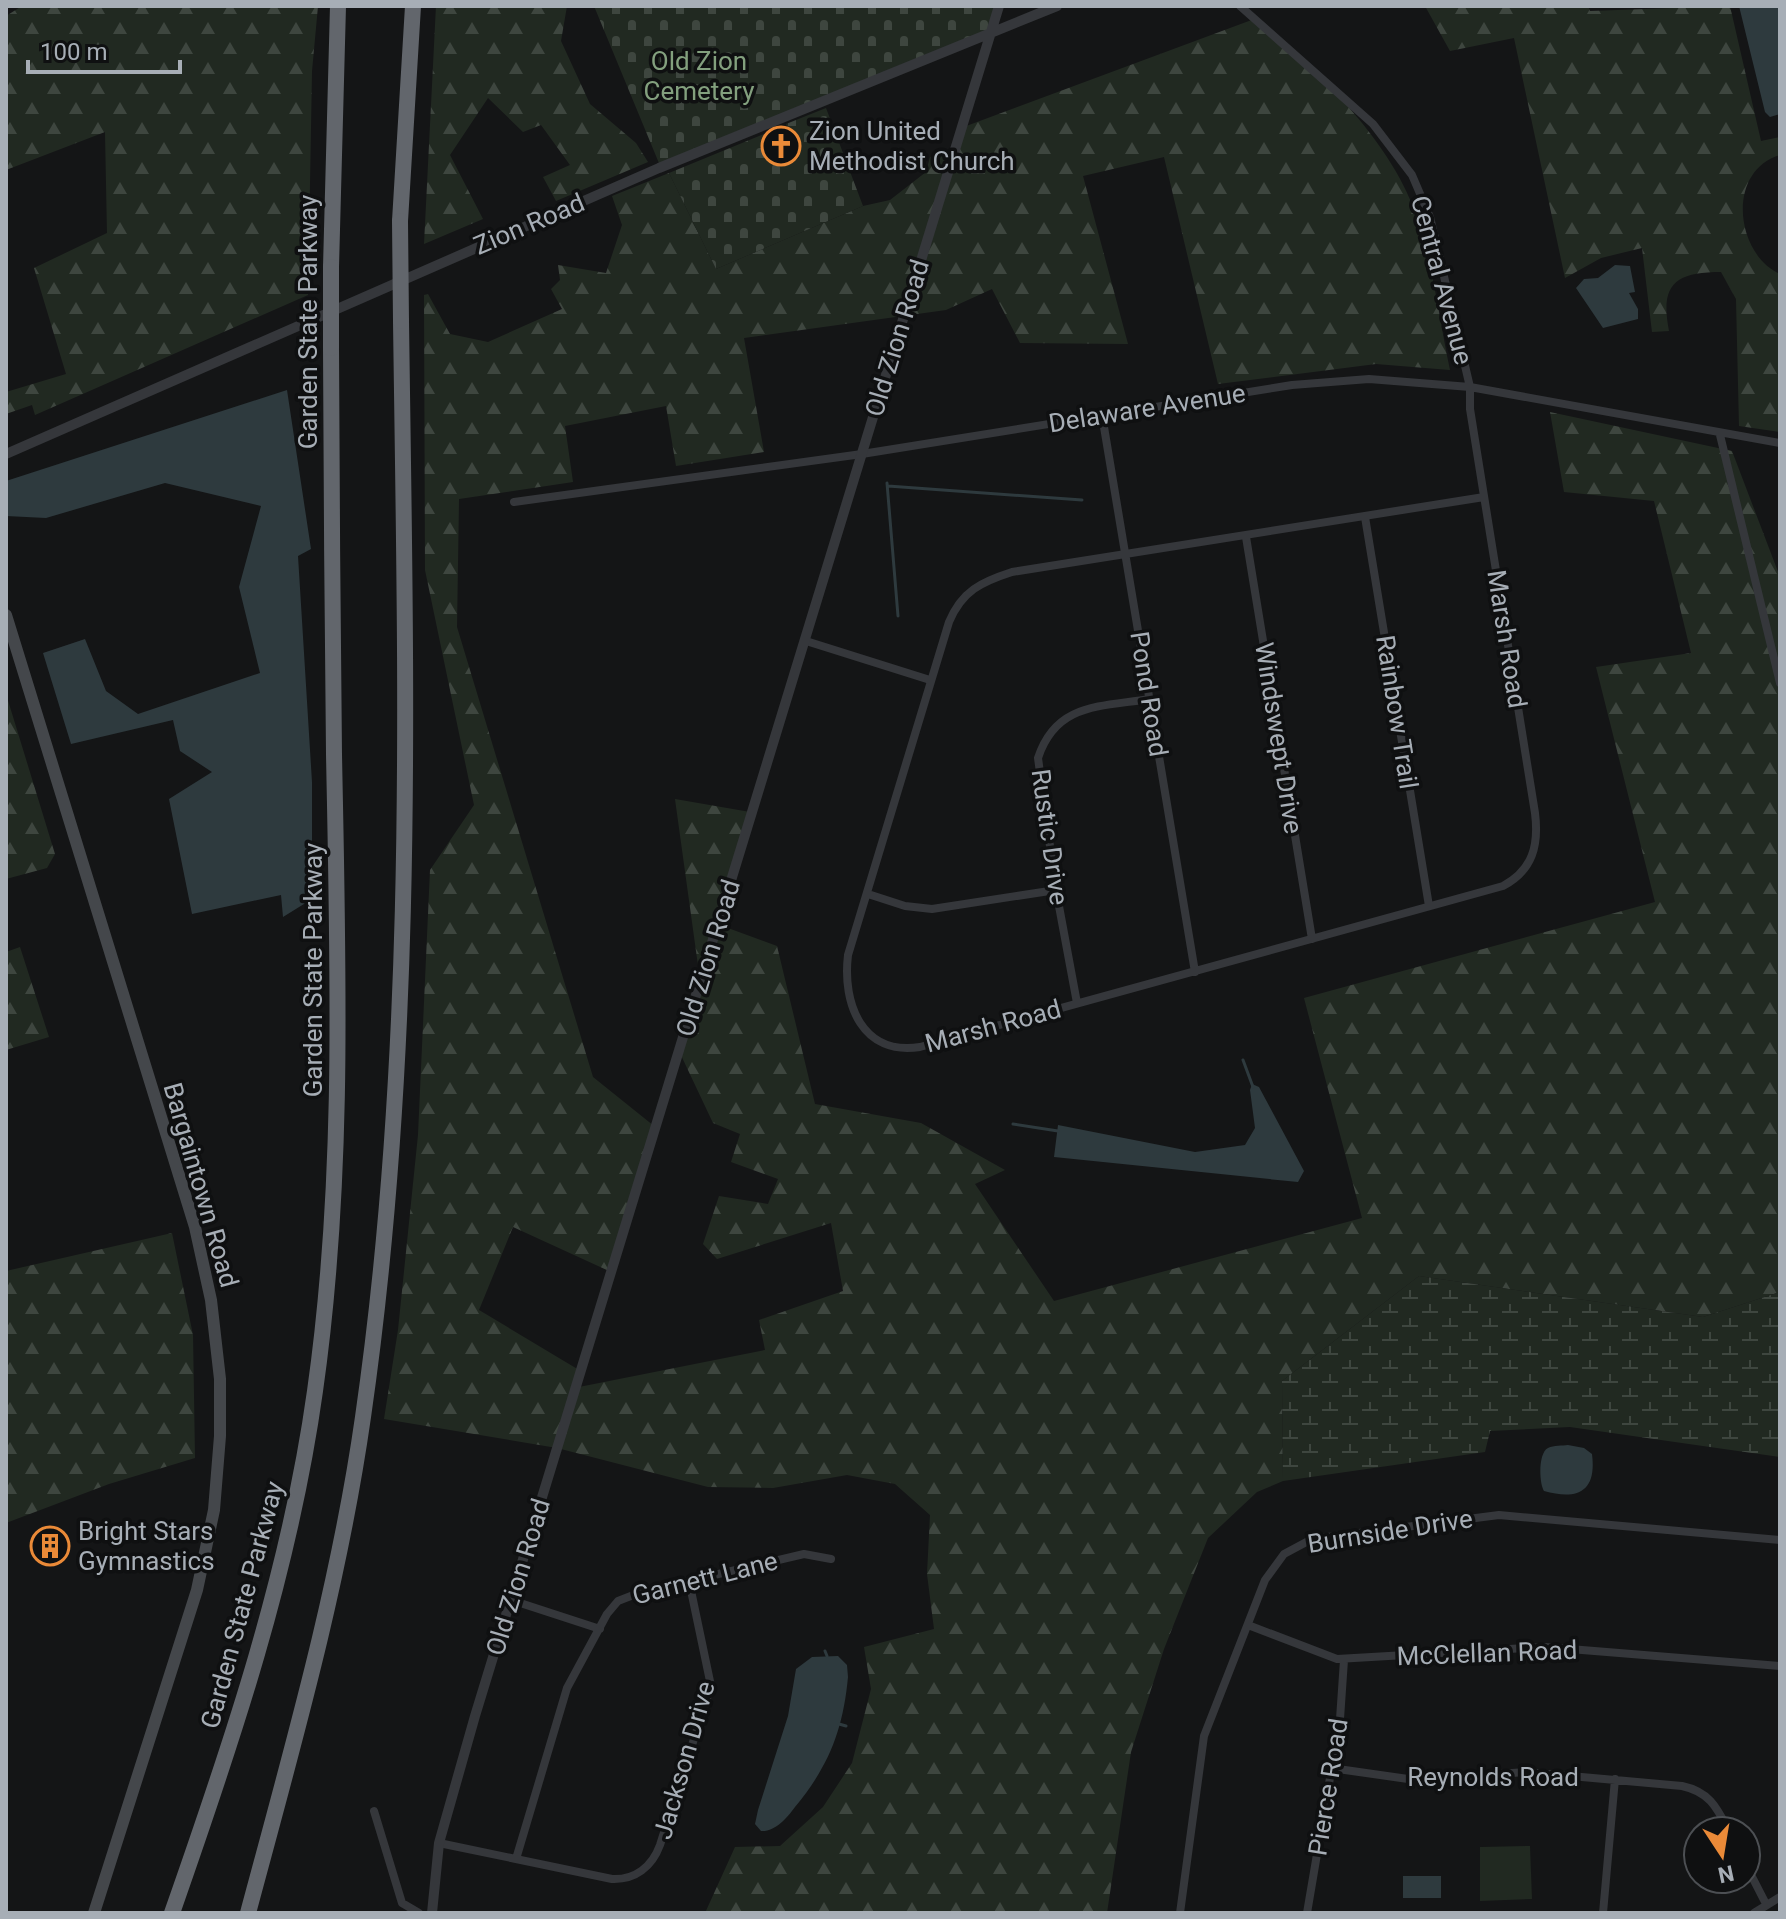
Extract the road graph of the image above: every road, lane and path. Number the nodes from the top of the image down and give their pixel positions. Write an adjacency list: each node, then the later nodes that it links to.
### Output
1 (338, 6): 47 (highway, Garden State Parkway, bridge)
2 (413, 6): 48 (highway, bridge)
3 (999, 6): 6 (street, Old Zion Road)
4 (1057, 6): 6 (street, Zion Road)
5 (1240, 6): 7 (street, Central Avenue)
6 (991, 33): 11 (street, Zion Road); 12 (street, Old Zion Road)
7 (1470, 387): 8 (street, Delaware Avenue); 9 (street, Delaware Avenue); 13 (street, Marsh Road)
8 (1102, 415): 12 (street, Delaware Avenue); 17 (street, Pond Road)
9 (1720, 435): 10 (street, Delaware Avenue); 21 (street)
10 (1780, 443)
11 (6, 454)
12 (862, 454): 14 (street, Delaware Avenue); 19 (street, Old Zion Road)
13 (1484, 497): 15 (street, Marsh Road); 25 (street, Marsh Road)
14 (514, 502)
15 (1365, 517): 16 (street, Marsh Road); 25 (street, Rainbow Trail)
16 (1246, 537): 17 (street, Marsh Road); 26 (street, Windswept Drive)
17 (1126, 556): 20 (street, Marsh Road); 22 (street, Pond Road)
18 (6, 615): 46 (main road, Bargaintown Road)
19 (806, 641): 20 (street); 32 (street, Old Zion Road)
20 (930, 680): 24 (street, Marsh Road)
21 (1780, 683)
22 (1149, 699): 23 (street, Rustic Drive); 27 (street, Pond Road)
23 (1056, 890): 24 (street); 28 (street, Rustic Drive)
24 (868, 894): 28 (street, Marsh Road)
25 (1429, 906): 26 (street, Marsh Road)
26 (1312, 939): 27 (street, Marsh Road)
27 (1195, 972): 28 (street, Marsh Road)
28 (1077, 1003)
29 (1780, 1540): 33 (street, Burnside Drive)
30 (831, 1559): 31 (street, Garnett Lane)
31 (689, 1581): 34 (street, Garnett Lane); 42 (street, Jackson Drive)
32 (511, 1600): 34 (street); 41 (street, Old Zion Road)
33 (1248, 1625): 35 (street, McClellan Road); 51 (street, Burnside Drive)
34 (600, 1629): 42 (street, Garnett Lane)
35 (1344, 1660): 36 (street, McClellan Road); 37 (street, Pierce Road)
36 (1780, 1666)
37 (1331, 1768): 38 (street, Reynolds Road); 52 (street, Pierce Road)
38 (1615, 1779): 40 (street, Reynolds Road); 53 (street)
39 (374, 1811): 49 (street)
40 (1720, 1815)
41 (439, 1843): 42 (street, Jackson Drive); 50 (street, Old Zion Road)
42 (516, 1859)
43 (1761, 1895): 45 (street)
44 (1780, 1897): 45 (street)
45 (1766, 1904): 54 (street)
46 (94, 1913)
47 (172, 1913)
48 (248, 1913)
49 (419, 1913)
50 (432, 1913)
51 (1180, 1913)
52 (1307, 1913)
53 (1603, 1913)
54 (1754, 1913)

